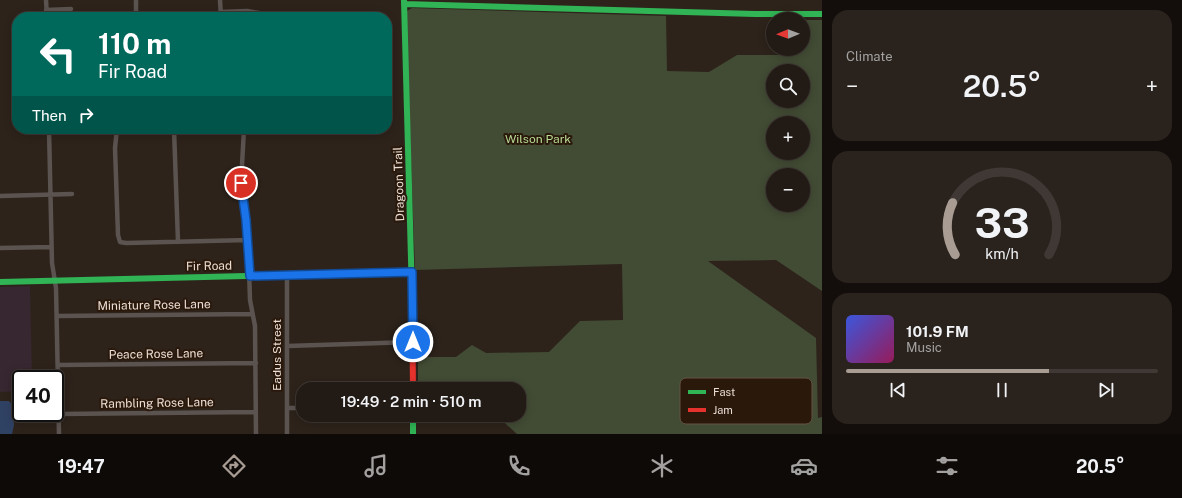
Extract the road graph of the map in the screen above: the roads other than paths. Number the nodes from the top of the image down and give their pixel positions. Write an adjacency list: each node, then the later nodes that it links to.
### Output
1 (46, 0): 6 (street)
2 (136, 0): 7 (street)
3 (220, 0): 8 (street)
4 (404, 2): 11 (street); 23 (street, Dragoon Trail)
5 (71, 9): 6 (street)
6 (46, 10)
7 (136, 12)
8 (220, 12)
9 (238, 12): 10 (street)
10 (253, 12)
11 (822, 14)
12 (49, 134): 16 (street)
13 (116, 134): 20 (street)
14 (174, 134): 20 (street)
15 (244, 134): 19 (street)
16 (50, 194): 17 (street); 18 (street); 21 (street)
17 (72, 194)
18 (0, 196)
19 (248, 240): 20 (street); 24 (street)
20 (178, 242)
21 (52, 247): 22 (street); 26 (street)
22 (0, 248)
23 (412, 272): 25 (street, Fir Road); 30 (street, Dragoon Trail)
24 (250, 276): 25 (street, Fir Road); 26 (street, Fir Road); 28 (street)
25 (287, 276): 31 (street, Eadus Street)
26 (54, 280): 27 (street, Fir Road); 29 (street)
27 (0, 282)
28 (252, 314): 29 (street, Miniature Rose Lane); 32 (street)
29 (57, 316): 33 (street)
30 (413, 342): 31 (street); 35 (street, Dragoon Trail)
31 (287, 346): 36 (street, Eadus Street)
32 (256, 363): 33 (street, Peace Rose Lane); 38 (street)
33 (58, 365): 34 (street)
34 (58, 370)
35 (413, 382)
36 (287, 408): 37 (street); 44 (street, Eadus Street)
37 (296, 408)
38 (256, 412): 39 (street, Rambling Rose Lane); 43 (street)
39 (64, 414)
40 (59, 422): 42 (street)
41 (413, 422): 45 (street)
42 (59, 434)
43 (256, 434)
44 (287, 434)
45 (413, 434)

